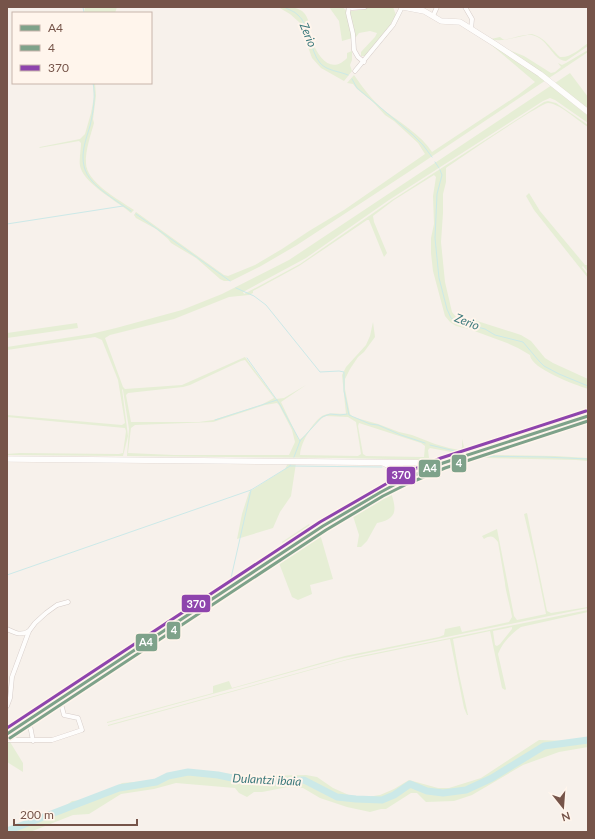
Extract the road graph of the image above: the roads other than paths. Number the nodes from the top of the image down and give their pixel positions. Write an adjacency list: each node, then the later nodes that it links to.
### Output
1 (349, 7): 2 (street); 8 (street)
2 (365, 7)
3 (403, 7): 6 (street); 8 (street)
4 (437, 7): 6 (street)
5 (465, 7): 7 (street)
6 (433, 16): 7 (street)
7 (471, 29): 10 (street)
8 (364, 62): 9 (street)
9 (356, 72)
10 (588, 112)
11 (588, 416): 13 (main road)
12 (7, 459): 14 (street)
13 (443, 463): 14 (street); 15 (main road)
14 (394, 466): 15 (street); 15 (street); 16 (street)
15 (405, 479): 16 (main road)
16 (394, 485): 20 (main road)
17 (68, 602): 19 (street)
18 (7, 629): 19 (street)
19 (29, 631): 21 (street)
20 (60, 700): 22 (main road); 25 (street)
21 (7, 706)
22 (29, 720): 23 (main road); 25 (street)
23 (7, 734)
24 (7, 740): 25 (street)
25 (33, 741)

